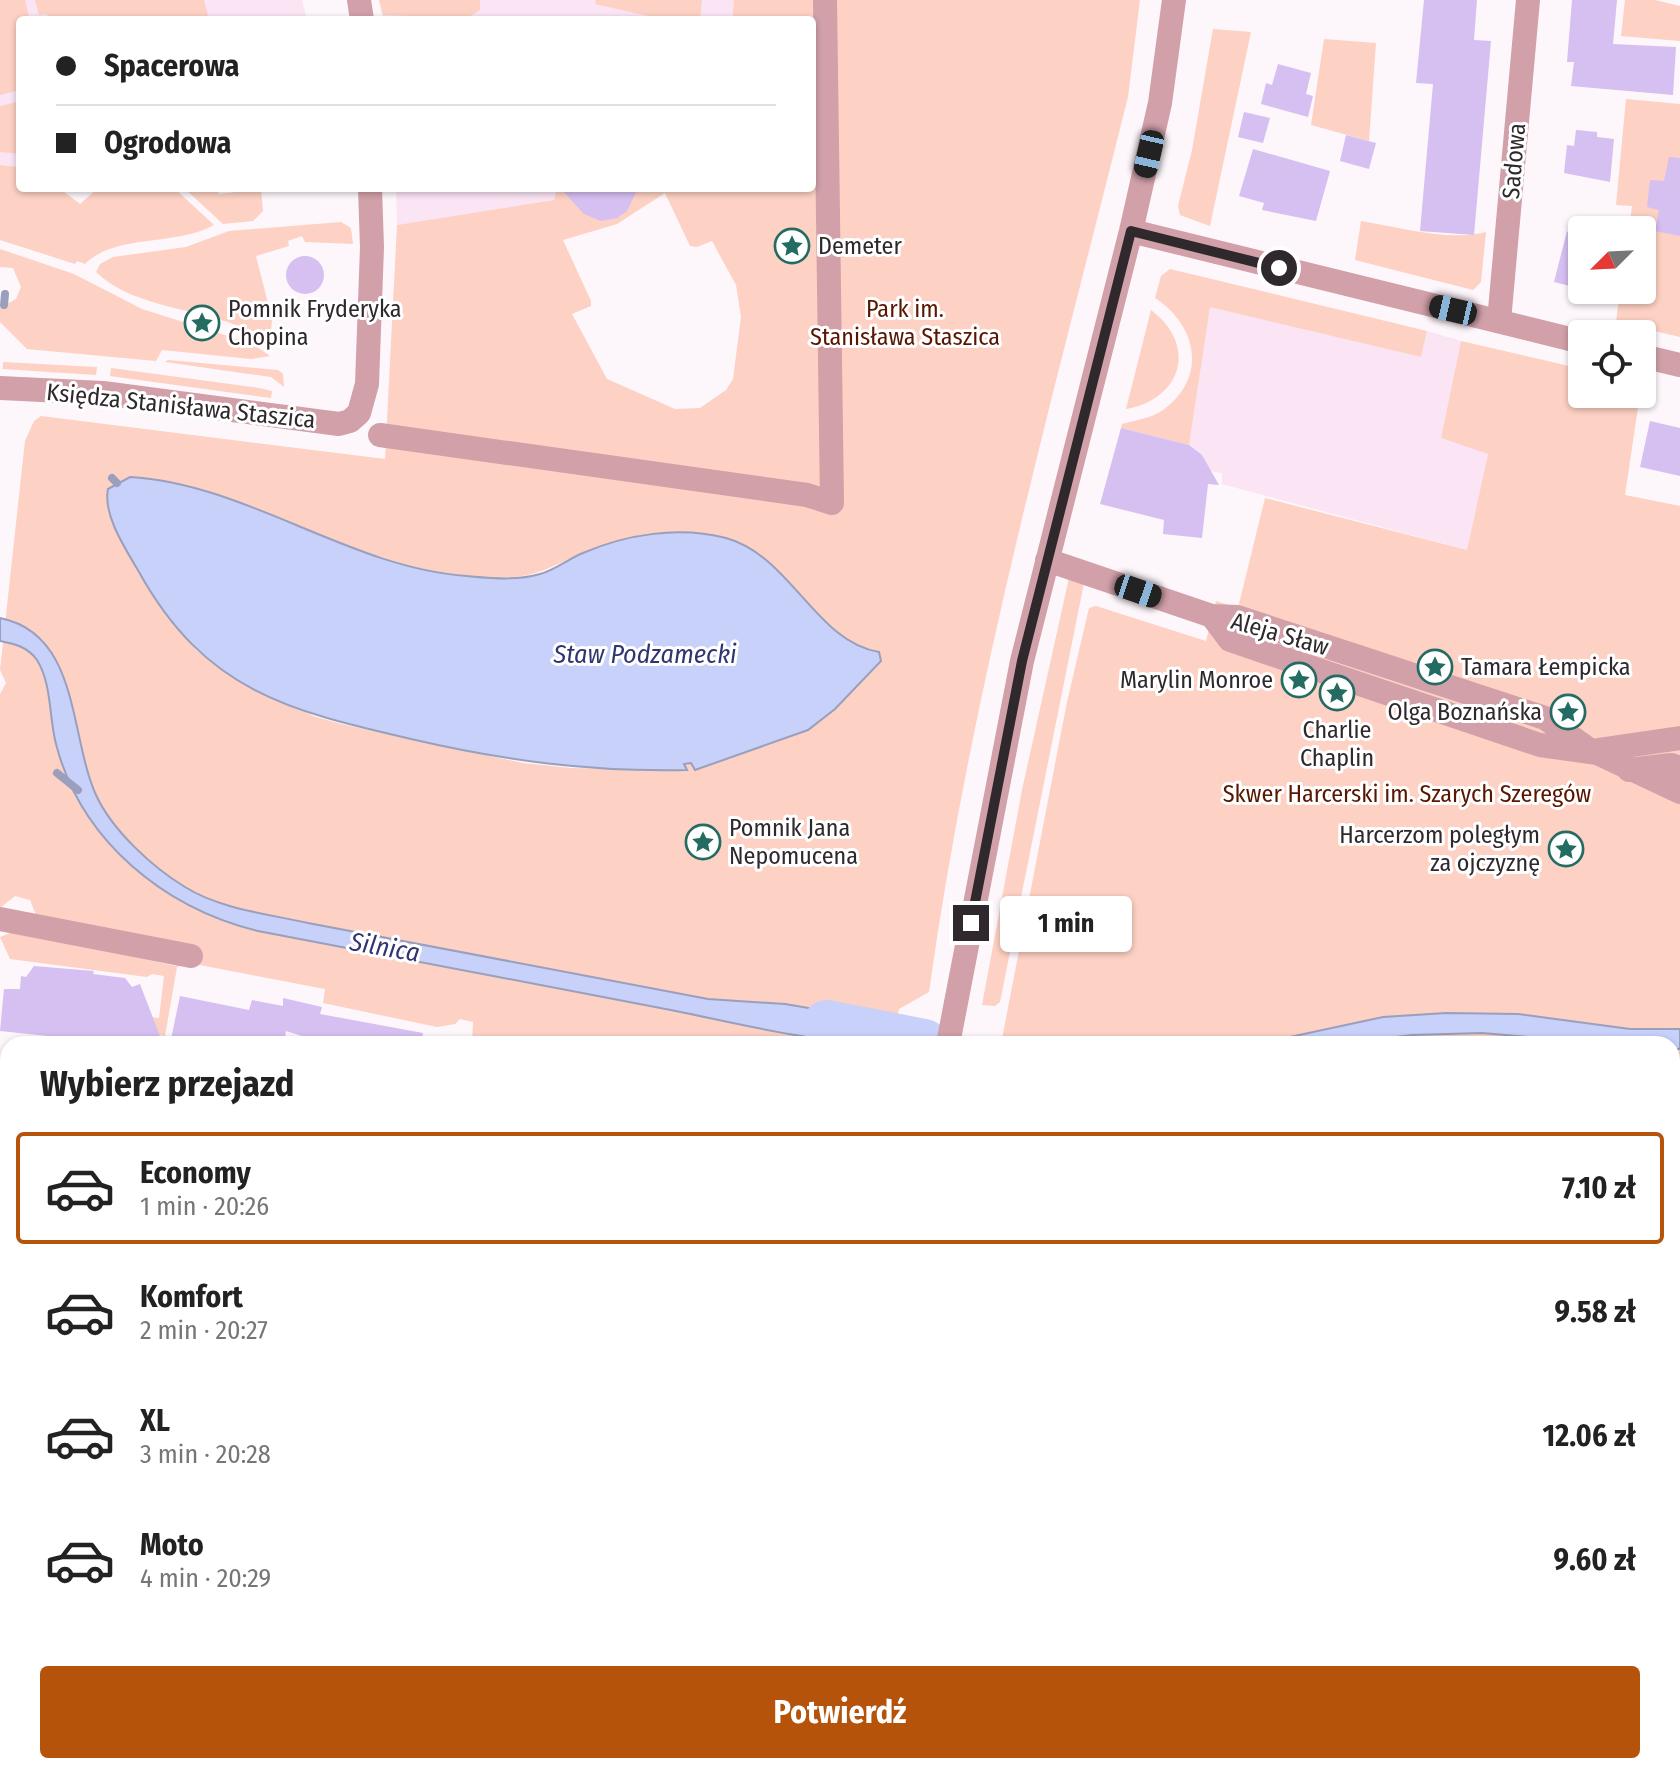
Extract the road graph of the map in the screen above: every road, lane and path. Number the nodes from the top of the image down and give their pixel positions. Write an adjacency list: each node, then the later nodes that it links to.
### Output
1 (825, 0): 11 (street)
2 (1174, 0): 5 (street)
3 (1528, 0): 6 (street, Sadowa)
4 (370, 192): 10 (street, Księdza Stanisława Staszica)
5 (1131, 231): 6 (street); 12 (street)
6 (1499, 321): 7 (street)
7 (1568, 338)
8 (1656, 359): 9 (street)
9 (1680, 365)
10 (0, 388)
11 (380, 435)
12 (1047, 560): 15 (street, Aleja Sław); 21 (street)
13 (1680, 738): 14 (street)
14 (1648, 744): 15 (street); 16 (street)
15 (1591, 751): 17 (street, Aleja Sław)
16 (1676, 766): 17 (street)
17 (1629, 770): 18 (street, Aleja Sław)
18 (1680, 792)
19 (0, 919): 20 (street)
20 (191, 956)
21 (950, 1032)

